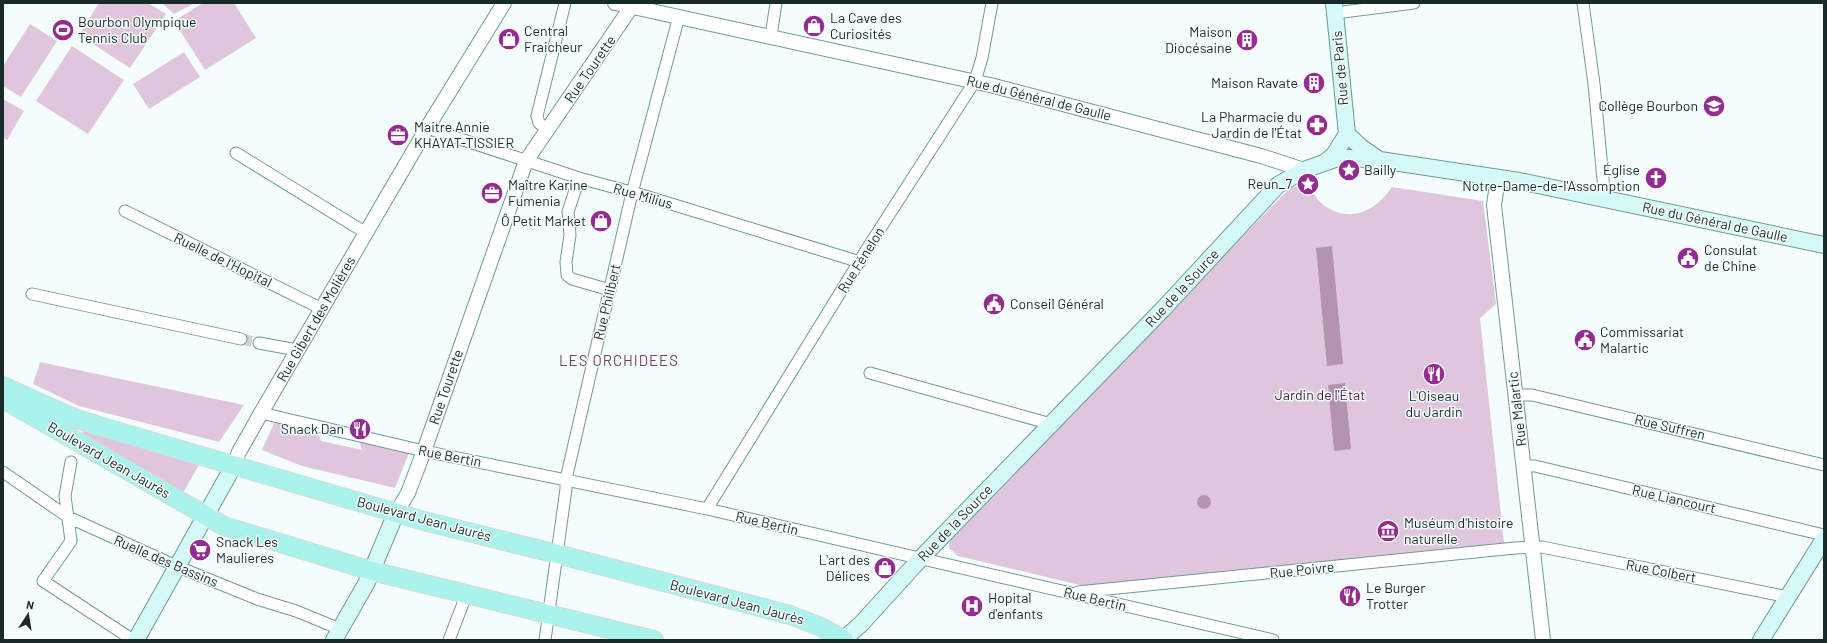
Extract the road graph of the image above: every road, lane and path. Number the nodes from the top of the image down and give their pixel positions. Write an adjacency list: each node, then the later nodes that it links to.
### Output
1 (504, 3): 13 (street, Rue Gibert des Molières)
2 (565, 3): 14 (street, Rue Tourette)
3 (615, 3): 8 (street, Rue du Général de Gaulle)
4 (776, 3): 11 (street)
5 (992, 3): 12 (street, Rue Fénelon)
6 (1414, 3): 9 (street)
7 (1583, 3): 24 (street)
8 (633, 5): 10 (street, Rue du Général de Gaulle); 14 (street, Rue Tourette)
9 (1335, 8): 15 (main road, Rue de Paris)
10 (679, 16): 11 (street, Rue du Général de Gaulle); 23 (street, Rue Philibert)
11 (771, 36): 12 (street, Rue du Général de Gaulle)
12 (975, 81): 20 (street, Rue du Général de Gaulle); 28 (street, Rue Fénelon)
13 (427, 128): 18 (street, Rue Milius); 26 (street, Rue Gibert des Molières)
14 (548, 130): 18 (street, Rue Tourette)
15 (1347, 134): 17 (main road); 19 (main road)
16 (236, 153): 26 (street)
17 (1380, 160): 19 (main road, Rue du Général de Gaulle); 22 (main road, Rue du Général de Gaulle)
18 (526, 161): 21 (street, Rue Milius); 40 (street, Rue Tourette)
19 (1323, 164): 20 (main road, Rue de la Source)
20 (1304, 170): 39 (main road, Rue de la Source)
21 (579, 178): 23 (street, Rue Milius); 29 (street)
22 (1498, 178): 24 (main road, Rue du Général de Gaulle); 37 (street, Rue Malartic)
23 (632, 193): 28 (street, Rue Milius); 29 (street, Rue Philibert)
24 (1608, 200): 27 (main road, Rue du Général de Gaulle)
25 (125, 211): 31 (street, Ruelle de l'Hopital)
26 (366, 234): 31 (street, Rue Gibert des Molières)
27 (1824, 245)
28 (860, 262): 47 (street, Rue Fénelon)
29 (610, 290): 46 (street, Rue Philibert)
30 (32, 294): 32 (street)
31 (322, 309): 34 (street, Rue Gibert des Molières)
32 (241, 339)
33 (259, 343): 34 (street)
34 (297, 350): 38 (street, Rue Gibert des Molières)
35 (870, 373): 39 (street)
36 (4, 391): 42 (main road, Boulevard Jean Jaurès); 49 (main road, Boulevard Jean Jaurès)
37 (1516, 395): 43 (street, Rue Suffren); 44 (street, Rue Malartic)
38 (261, 413): 40 (street, Rue Bertin); 42 (street, Rue Gibert des Molières)
39 (1050, 424): 55 (main road, Rue de la Source)
40 (424, 451): 46 (street, Rue Bertin); 48 (street, Rue Tourette)
41 (71, 462): 50 (street)
42 (234, 465): 48 (main road, Boulevard Jean Jaurès); 49 (main road, Rue Gibert des Molières)
43 (1824, 465)
44 (1524, 466): 51 (street, Rue Liancourt); 53 (street, Rue Malartic)
45 (3, 472): 50 (street, Ruelle des Bassins)
46 (566, 479): 47 (street, Rue Bertin); 54 (street, Rue Philibert)
47 (707, 509): 55 (street, Rue Bertin)
48 (396, 513): 54 (main road, Boulevard Jean Jaurès); 57 (main road, Rue Tourette)
49 (206, 516): 56 (main road, Rue Gibert des Molières); 57 (main road, Boulevard Jean Jaurès)
50 (68, 517): 56 (street, Ruelle des Bassins); 63 (street)
51 (1824, 535)
52 (1824, 539): 60 (main road)
53 (1533, 547): 58 (street, Rue Poivre); 60 (street, Rue Colbert); 70 (street, Rue Malartic)
54 (557, 554): 61 (street, Rue Philibert); 68 (main road, Boulevard Jean Jaurès)
55 (921, 558): 58 (street, Rue Bertin); 68 (main road, Rue de la Source)
56 (176, 566): 62 (street, Ruelle des Bassins); 64 (main road, Rue Gibert des Molières)
57 (372, 571): 59 (main road, Boulevard Jean Jaurès); 62 (main road, Rue Tourette)
58 (1070, 593): 69 (street, Rue Bertin)
59 (467, 594): 61 (main road, Boulevard Jean Jaurès); 65 (street)
60 (1788, 597): 71 (main road)
61 (549, 613): 66 (street, Rue Philibert); 67 (main road, Boulevard Jean Jaurès)
62 (337, 634)
63 (133, 640)
64 (136, 640)
65 (449, 640)
66 (545, 640)
67 (654, 640)
68 (846, 640)
69 (1272, 640)
70 (1543, 640)
71 (1761, 640)

